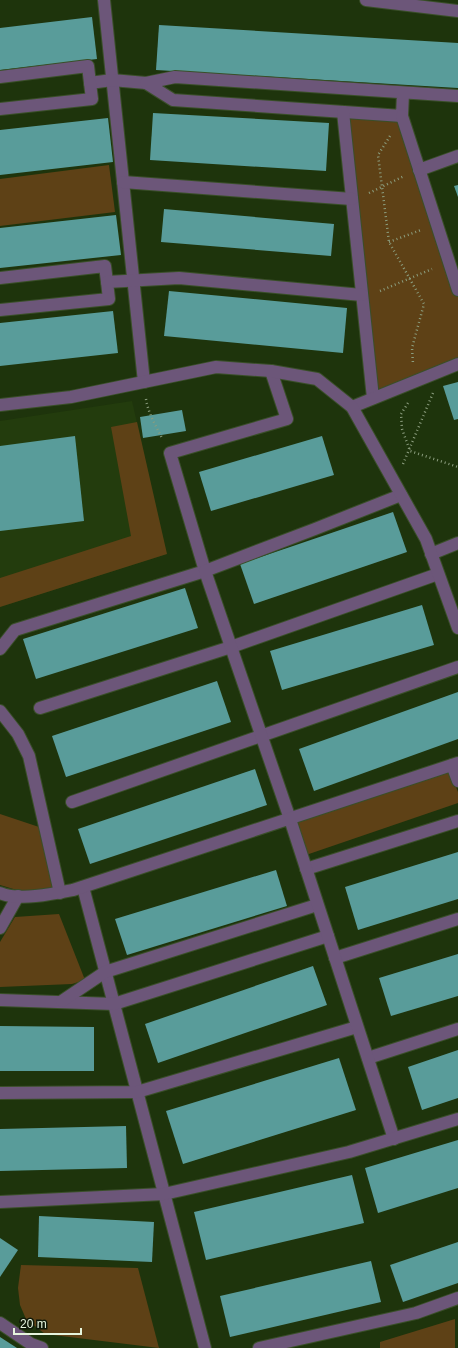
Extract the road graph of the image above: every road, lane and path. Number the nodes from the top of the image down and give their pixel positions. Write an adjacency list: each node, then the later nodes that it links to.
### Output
1 (104, 0): 5 (street)
2 (366, 0): 3 (street)
3 (458, 11)
4 (0, 77): 6 (street)
5 (112, 80): 6 (street); 7 (street); 15 (street)
6 (90, 83): 10 (street)
7 (146, 83): 8 (street); 11 (street)
8 (403, 93): 9 (street); 12 (street)
9 (458, 96)
10 (0, 109)
11 (343, 112): 12 (street); 17 (street)
12 (402, 116): 14 (street); 16 (path)
13 (458, 156): 14 (street)
14 (419, 170): 16 (path); 18 (street)
15 (123, 182): 17 (street); 23 (street)
16 (382, 187): 17 (path); 19 (path)
17 (352, 199): 26 (street)
18 (436, 224): 19 (path); 20 (street)
19 (389, 242): 22 (path)
20 (453, 261): 22 (path); 25 (street)
21 (0, 278): 24 (street)
22 (410, 278): 26 (path); 32 (path)
23 (133, 281): 24 (street); 26 (street); 31 (street)
24 (107, 282): 27 (street)
25 (458, 290)
26 (362, 296): 33 (street)
27 (0, 310)
28 (458, 364): 29 (street)
29 (442, 370): 32 (street); 36 (path)
30 (271, 371): 31 (street); 35 (street); 37 (street)
31 (144, 382): 34 (street); 37 (path)
32 (414, 382): 33 (street); 36 (path)
33 (373, 398): 35 (street)
34 (0, 405)
35 (352, 407): 39 (street)
36 (410, 451): 38 (path); 39 (path)
37 (170, 453): 43 (street)
38 (458, 467)
39 (394, 482): 40 (street)
40 (401, 494): 42 (street); 43 (street)
41 (458, 543): 42 (street)
42 (431, 554): 44 (street)
43 (205, 571): 46 (street); 47 (street)
44 (438, 574): 45 (street); 46 (street)
45 (458, 628)
46 (231, 647): 49 (street); 51 (street)
47 (0, 649)
48 (458, 667): 51 (street)
49 (40, 708)
50 (0, 711): 60 (street)
51 (261, 736): 54 (street); 55 (street)
52 (455, 764): 53 (street); 55 (street)
53 (458, 781)
54 (72, 802)
55 (290, 819): 57 (street); 58 (street)
56 (458, 821): 57 (street)
57 (306, 869): 62 (street)
58 (83, 887): 60 (street); 67 (street)
59 (0, 893): 61 (street)
60 (60, 893): 61 (street)
61 (18, 896): 64 (street)
62 (317, 905): 65 (street); 67 (street)
63 (458, 919): 66 (street)
64 (0, 928)
65 (328, 936): 66 (street); 70 (street)
66 (335, 958): 71 (street)
67 (106, 972): 69 (street); 70 (street)
68 (0, 1000): 69 (street)
69 (62, 1002): 70 (street)
70 (114, 1004): 74 (street)
71 (357, 1027): 73 (street); 74 (street)
72 (458, 1029): 73 (street)
73 (368, 1058): 77 (street)
74 (137, 1092): 75 (street); 78 (street)
75 (0, 1093)
76 (458, 1119): 77 (street)
77 (394, 1139): 78 (street)
78 (164, 1194): 79 (street); 83 (street)
79 (0, 1202)
80 (458, 1298): 84 (street)
81 (0, 1322): 82 (street)
82 (42, 1348)
83 (205, 1348)
84 (259, 1348)

